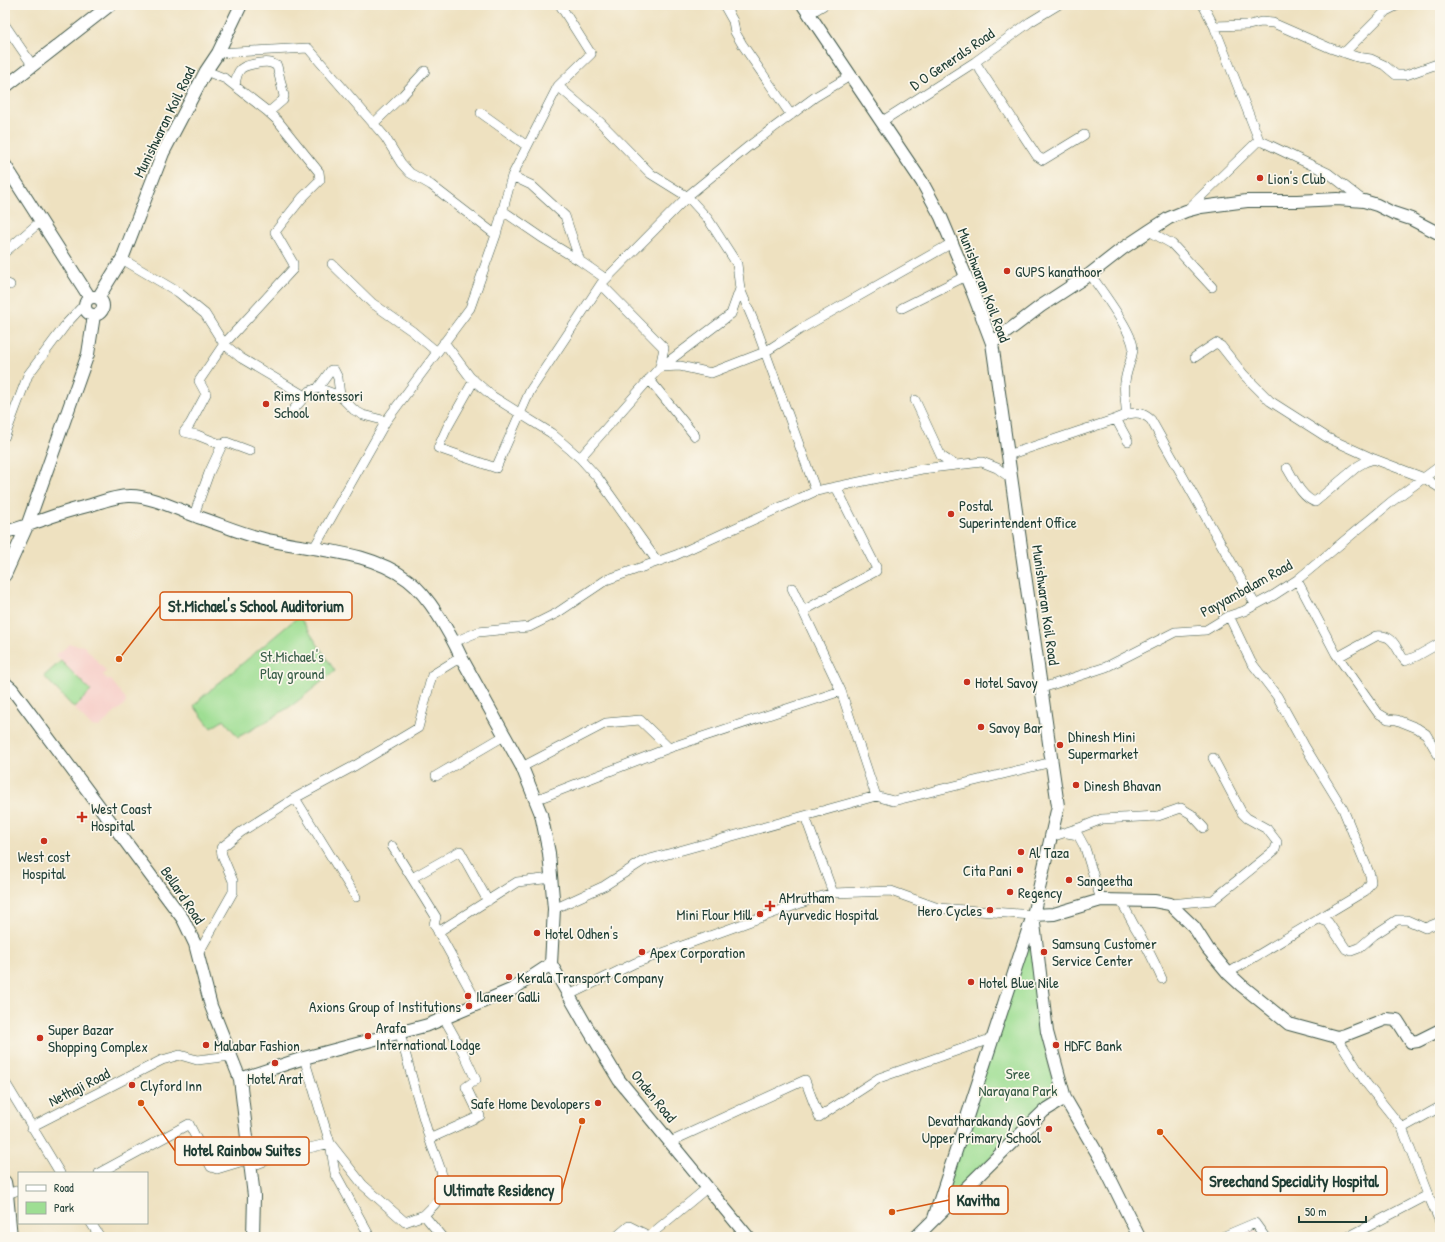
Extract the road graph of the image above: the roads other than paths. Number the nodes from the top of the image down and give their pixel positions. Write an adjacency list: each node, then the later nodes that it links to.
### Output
1 (110, 5): 16 (main road)
2 (241, 5): 12 (main road, Munishwaran Koil Road)
3 (560, 5): 21 (street)
4 (724, 5): 25 (street)
5 (824, 5): 9 (street)
6 (1058, 5): 14 (street, D O Generals Road)
7 (1203, 5): 11 (street)
8 (1398, 5): 13 (street)
9 (806, 10): 19 (main road, Munishwaran Koil Road)
10 (5, 25): 16 (street)
11 (1214, 26): 13 (street); 29 (street)
12 (218, 53): 17 (main road, Munishwaran Koil Road); 27 (street)
13 (1344, 53): 15 (street)
14 (975, 62): 26 (street, D O Generals Road); 28 (street)
15 (1440, 63)
16 (33, 66): 22 (main road)
17 (206, 71): 20 (street); 43 (main road, Munishwaran Koil Road)
18 (425, 71): 27 (street)
19 (850, 76): 25 (street); 26 (main road, Munishwaran Koil Road)
20 (235, 86): 23 (street); 23 (street)
21 (558, 86): 30 (street); 33 (street)
22 (5, 87)
23 (269, 112): 55 (street)
24 (481, 113): 30 (street)
25 (791, 115): 33 (street)
26 (881, 122): 41 (main road, Munishwaran Koil Road)
27 (373, 124): 40 (street)
28 (1084, 135)
29 (1259, 140): 34 (street); 35 (street)
30 (527, 146): 32 (street)
31 (5, 165): 37 (main road)
32 (512, 176): 36 (street); 44 (street)
33 (688, 197): 48 (street); 50 (street)
34 (1364, 201): 35 (main road); 39 (main road)
35 (1186, 210): 38 (main road)
36 (502, 211): 40 (street); 44 (street)
37 (41, 221): 42 (street); 51 (main road)
38 (1149, 231): 46 (main road); 49 (street)
39 (1440, 234)
40 (496, 235): 53 (street)
41 (952, 243): 47 (main road, Munishwaran Koil Road); 57 (street)
42 (5, 252)
43 (122, 258): 51 (main road, Munishwaran Koil Road); 55 (street)
44 (580, 261): 48 (street)
45 (332, 264): 56 (street)
46 (1090, 274): 54 (main road); 68 (street)
47 (966, 276): 52 (street); 54 (main road, Munishwaran Koil Road)
48 (603, 281): 59 (street); 67 (street)
49 (1212, 287)
50 (740, 289): 57 (street); 59 (street)
51 (92, 305): 71 (street); 88 (main road, Munishwaran Koil Road)
52 (902, 308)
53 (444, 342): 56 (street); 61 (street)
54 (992, 343): 76 (main road, Munishwaran Koil Road)
55 (224, 344): 63 (street); 74 (street)
56 (436, 352): 70 (street)
57 (765, 352): 59 (street); 86 (street)
58 (1195, 357): 78 (street)
59 (660, 367): 60 (street)
60 (650, 379): 72 (street); 77 (street)
61 (474, 380): 67 (street); 67 (street)
62 (318, 388): 63 (street); 64 (street); 64 (street)
63 (305, 396): 66 (street)
64 (340, 396): 70 (street)
65 (915, 400): 79 (street)
66 (292, 411)
67 (520, 412): 77 (street)
68 (1126, 415): 69 (street); 95 (street)
69 (1116, 419): 73 (street); 76 (street)
70 (386, 421): 90 (street)
71 (5, 436)
72 (695, 436)
73 (1128, 441)
74 (222, 445): 75 (street); 87 (street)
75 (250, 451)
76 (1008, 455): 83 (main road, Munishwaran Koil Road)
77 (580, 458): 91 (street)
78 (1374, 458): 81 (street); 82 (street)
79 (955, 465): 83 (street); 84 (street)
80 (1440, 466): 82 (street, Payyambalam Road)
81 (1287, 468)
82 (1424, 478): 85 (street); 93 (street, Payyambalam Road)
83 (1012, 479): 103 (main road, Munishwaran Koil Road)
84 (836, 487): 86 (street); 96 (street)
85 (1440, 488)
86 (816, 491): 91 (street)
87 (194, 515): 88 (main road); 90 (main road)
88 (27, 526): 89 (main road); 92 (main road, Munishwaran Koil Road)
89 (5, 532)
90 (314, 548): 98 (main road)
91 (657, 561): 98 (street)
92 (5, 575)
93 (1297, 580): 95 (street, Payyambalam Road); 101 (street)
94 (792, 588): 96 (street)
95 (1256, 604): 97 (street, Payyambalam Road)
96 (803, 611): 104 (street)
97 (1229, 616): 103 (street, Payyambalam Road); 130 (street)
98 (454, 642): 100 (main road)
99 (1440, 643): 101 (street)
100 (461, 657): 105 (main road); 113 (street)
101 (1338, 657): 108 (street)
102 (5, 683): 133 (main road, Bellard Road)
103 (1042, 688): 109 (main road, Munishwaran Koil Road)
104 (841, 691): 106 (street); 112 (street)
105 (504, 736): 110 (main road); 111 (street)
106 (669, 748): 110 (street); 114 (street)
107 (1213, 758): 127 (street)
108 (1440, 758)
109 (1052, 762): 112 (street); 118 (main road, Munishwaran Koil Road)
110 (522, 767): 114 (main road)
111 (436, 776)
112 (876, 796): 115 (street)
113 (295, 798): 123 (street); 133 (street)
114 (535, 800): 121 (main road)
115 (805, 816): 122 (street); 128 (street)
116 (1204, 828): 117 (street)
117 (1066, 833): 118 (street); 124 (street)
118 (1051, 837): 129 (main road, Munishwaran Koil Road)
119 (392, 846): 120 (street)
120 (412, 878): 126 (street); 132 (street)
121 (552, 878): 126 (street); 128 (main road)
122 (833, 893): 129 (street); 137 (street)
123 (356, 897)
124 (1101, 900): 125 (main road); 129 (main road)
125 (1120, 900): 127 (main road); 136 (street)
126 (488, 901): 132 (street)
127 (1170, 904): 135 (main road)
128 (554, 909): 134 (main road)
129 (1033, 915): 143 (main road, Munishwaran Koil Road); 148 (main road)
130 (1320, 919): 131 (street); 135 (street)
131 (1440, 922)
132 (438, 932): 138 (street)
133 (198, 954): 144 (main road, Bellard Road)
134 (551, 964): 137 (main road, Onden Road); 138 (main road)
135 (1228, 973): 142 (main road)
136 (1162, 980)
137 (568, 995): 153 (main road, Onden Road)
138 (478, 1004): 139 (main road)
139 (444, 1018): 141 (main road); 152 (street)
140 (1440, 1030): 142 (main road)
141 (400, 1033): 145 (main road); 152 (street)
142 (1337, 1037): 151 (street)
143 (993, 1038): 153 (street); 164 (main road, Munishwaran Koil Road)
144 (231, 1056): 146 (main road, Bellard Road); 150 (street, Nethaji Road)
145 (304, 1058): 146 (main road); 154 (street)
146 (240, 1079): 155 (main road, Bellard Road)
147 (5, 1082): 150 (street)
148 (1065, 1098): 164 (main road); 175 (main road)
149 (1440, 1107): 151 (street)
150 (31, 1127): 156 (street)
151 (1402, 1128): 162 (street)
152 (429, 1139): 163 (street)
153 (670, 1142): 159 (main road, Onden Road)
154 (330, 1143): 155 (street); 163 (street); 170 (street)
155 (250, 1159): 157 (street); 169 (main road, Bellard Road)
156 (56, 1172)
157 (101, 1172)
158 (5, 1182): 161 (main road)
159 (707, 1188): 172 (street); 173 (main road, Onden Road)
160 (18, 1190): 161 (street)
161 (6, 1195): 167 (main road)
162 (1428, 1195): 165 (street); 178 (street)
163 (424, 1215): 171 (street)
164 (934, 1218): 174 (main road)
165 (1440, 1222)
166 (92, 1224): 168 (street)
167 (11, 1237)
168 (100, 1237)
169 (253, 1237)
170 (370, 1237)
171 (442, 1237)
172 (616, 1237)
173 (748, 1237)
174 (916, 1237)
175 (1138, 1237)
176 (1222, 1237): 177 (street)
177 (1265, 1237)
178 (1348, 1237)

